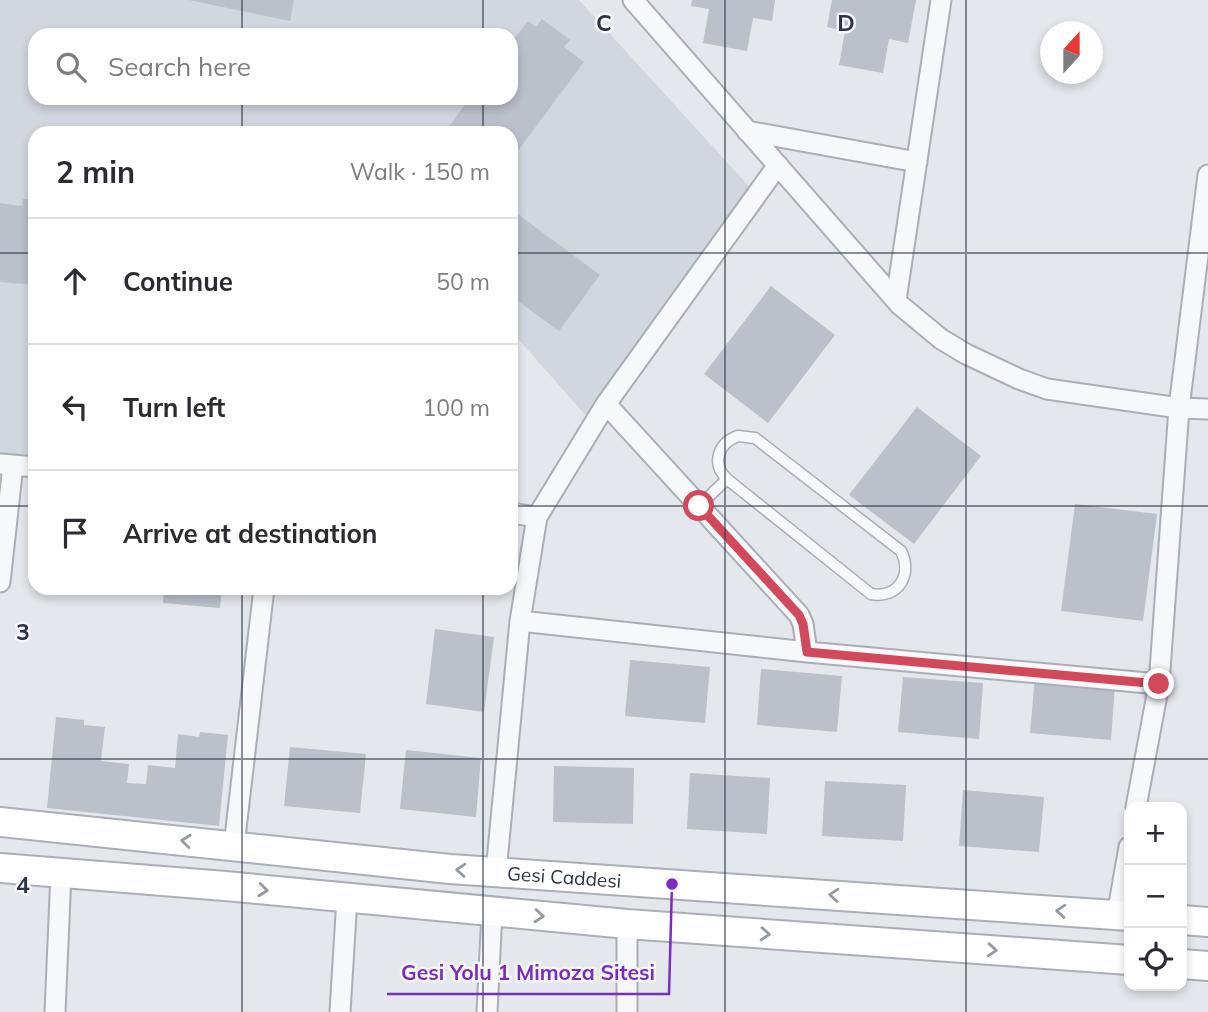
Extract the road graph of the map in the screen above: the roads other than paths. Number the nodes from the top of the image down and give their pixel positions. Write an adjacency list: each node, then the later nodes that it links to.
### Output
1 (633, 0): 3 (street)
2 (942, 0): 4 (street)
3 (747, 131): 4 (street); 5 (street)
4 (917, 162): 7 (street)
5 (778, 165): 7 (street); 8 (street)
6 (1208, 175): 9 (street)
7 (895, 300): 9 (street)
8 (606, 404): 14 (street); 16 (street)
9 (1179, 408): 10 (street); 21 (street)
10 (1208, 409)
11 (6, 465): 12 (street); 17 (street)
12 (28, 467)
13 (727, 480): 13 (lane); 14 (lane)
14 (699, 506): 20 (street)
15 (518, 514): 16 (street)
16 (537, 517): 19 (street)
17 (0, 582)
18 (263, 595): 24 (street)
19 (520, 621): 20 (street); 27 (street)
20 (807, 652): 21 (street)
21 (1159, 684): 22 (street)
22 (1137, 802)
23 (0, 822): 24 (main road, Gesi Caddesi, one-way to 23)
24 (234, 846): 27 (main road, Gesi Caddesi, one-way to 24)
25 (1127, 865): 31 (street)
26 (0, 868): 28 (main road, Gesi Caddesi)
27 (496, 872): 31 (main road, Gesi Caddesi, one-way to 27)
28 (61, 873): 29 (main road, Gesi Caddesi, one-way to 29); 38 (street)
29 (347, 898): 30 (main road, Gesi Caddesi); 39 (street)
30 (492, 912): 34 (main road, Gesi Caddesi, one-way to 34); 40 (street)
31 (1123, 916)
32 (1187, 920): 33 (main road)
33 (1208, 922)
34 (627, 924): 35 (main road, Gesi Caddesi, one-way to 35); 41 (street)
35 (1124, 960)
36 (1187, 964): 37 (main road)
37 (1208, 966)
38 (55, 1012)
39 (340, 1012)
40 (487, 1012)
41 (627, 1012)

